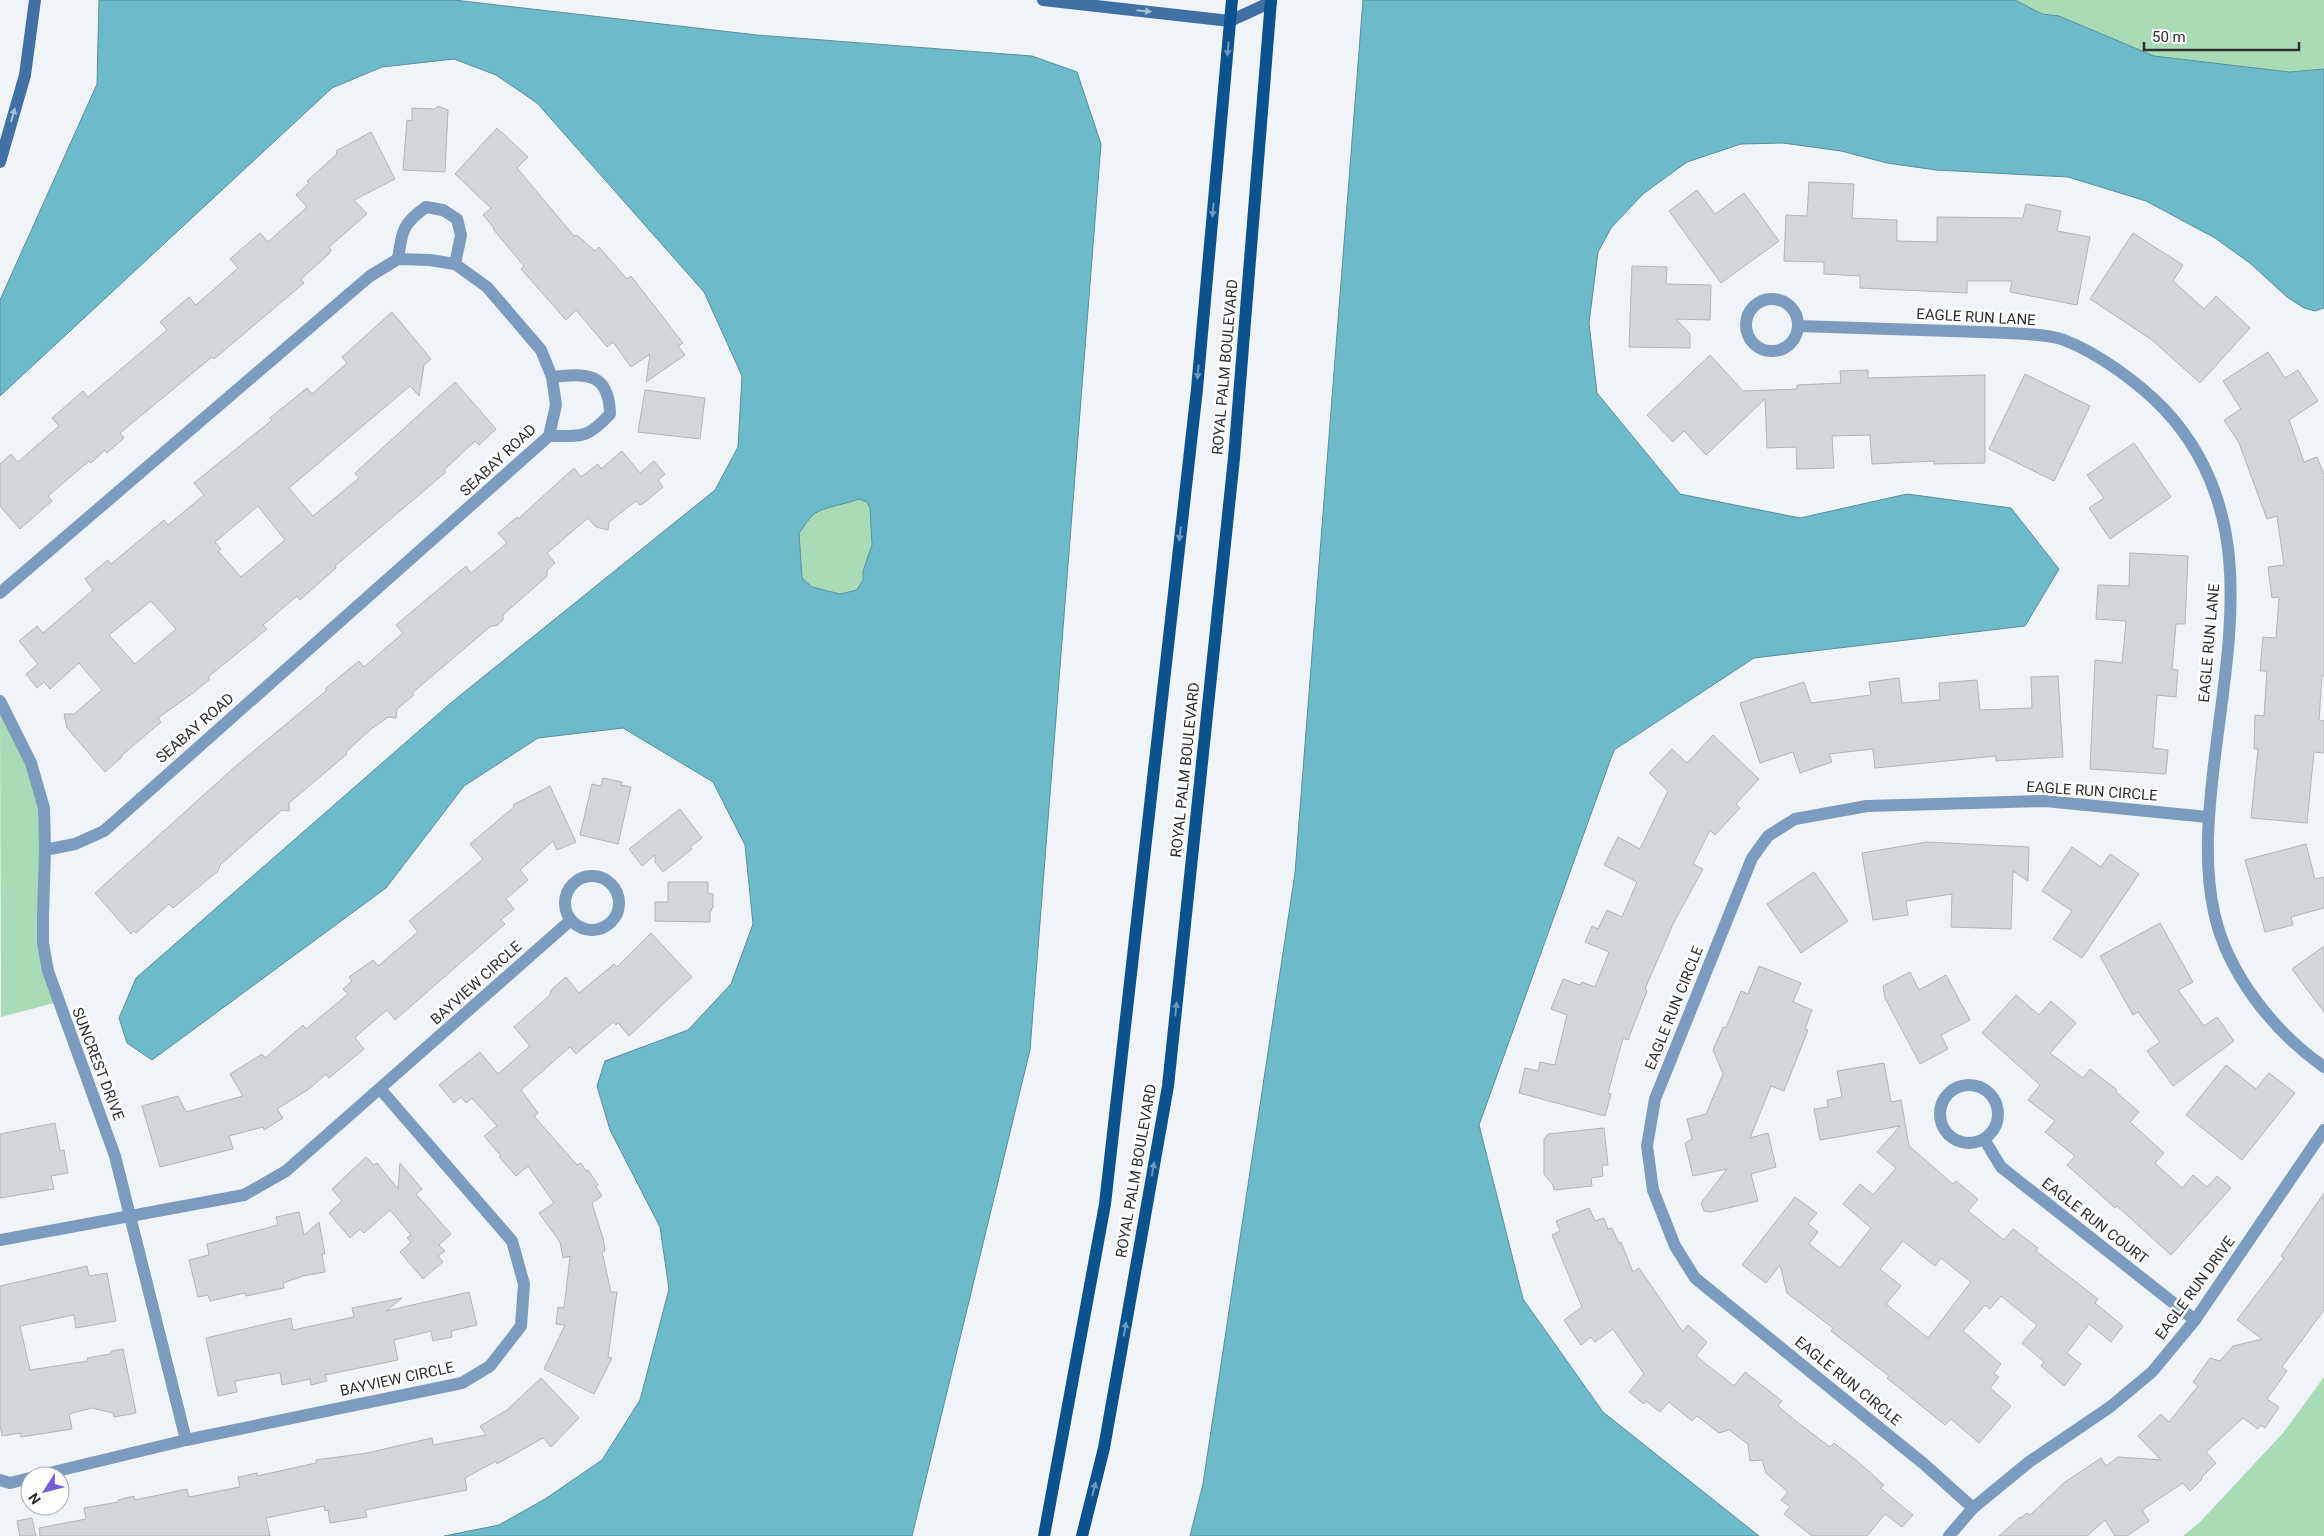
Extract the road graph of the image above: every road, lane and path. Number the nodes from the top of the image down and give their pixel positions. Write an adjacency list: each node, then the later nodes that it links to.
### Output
1 (35, 0): 6 (street, one-way to 1)
2 (1043, 0): 5 (street, one-way to 5)
3 (1232, 0): 5 (main road, ROYAL PALM BOULEVARD)
4 (1270, 1): 5 (street); 30 (main road, ROYAL PALM BOULEVARD, one-way to 4)
5 (1230, 21): 29 (main road, ROYAL PALM BOULEVARD, one-way to 29)
6 (0, 162)
7 (398, 259): 8 (street, SEABAY ROAD); 8 (street); 12 (street)
8 (454, 264): 10 (street, SEABAY ROAD)
9 (1798, 326): 9 (street); 14 (street, EAGLE RUN LANE)
10 (552, 377): 11 (street, SEABAY ROAD); 11 (street)
11 (550, 436): 15 (street, SEABAY ROAD)
12 (0, 593)
13 (0, 701): 15 (street, SUNCREST DRIVE)
14 (2208, 816): 17 (street, EAGLE RUN LANE); 28 (street, EAGLE RUN CIRCLE)
15 (45, 850): 21 (street, SUNCREST DRIVE)
16 (571, 920): 16 (street); 18 (street, BAYVIEW CIRCLE)
17 (2324, 1067)
18 (381, 1090): 21 (street, BAYVIEW CIRCLE); 24 (street, BAYVIEW CIRCLE)
19 (2324, 1130): 23 (street, EAGLE RUN DRIVE)
20 (1984, 1139): 20 (street); 23 (street, EAGLE RUN COURT)
21 (130, 1216): 22 (street, BAYVIEW CIRCLE); 24 (street, SUNCREST DRIVE)
22 (0, 1240)
23 (2196, 1320): 28 (street, EAGLE RUN DRIVE)
24 (186, 1440): 25 (street, BAYVIEW CIRCLE)
25 (70, 1468)
26 (0, 1480): 27 (street)
27 (20, 1480)
28 (1974, 1508): 31 (street, EAGLE RUN DRIVE)
29 (1044, 1536)
30 (1082, 1536)
31 (1950, 1536)

